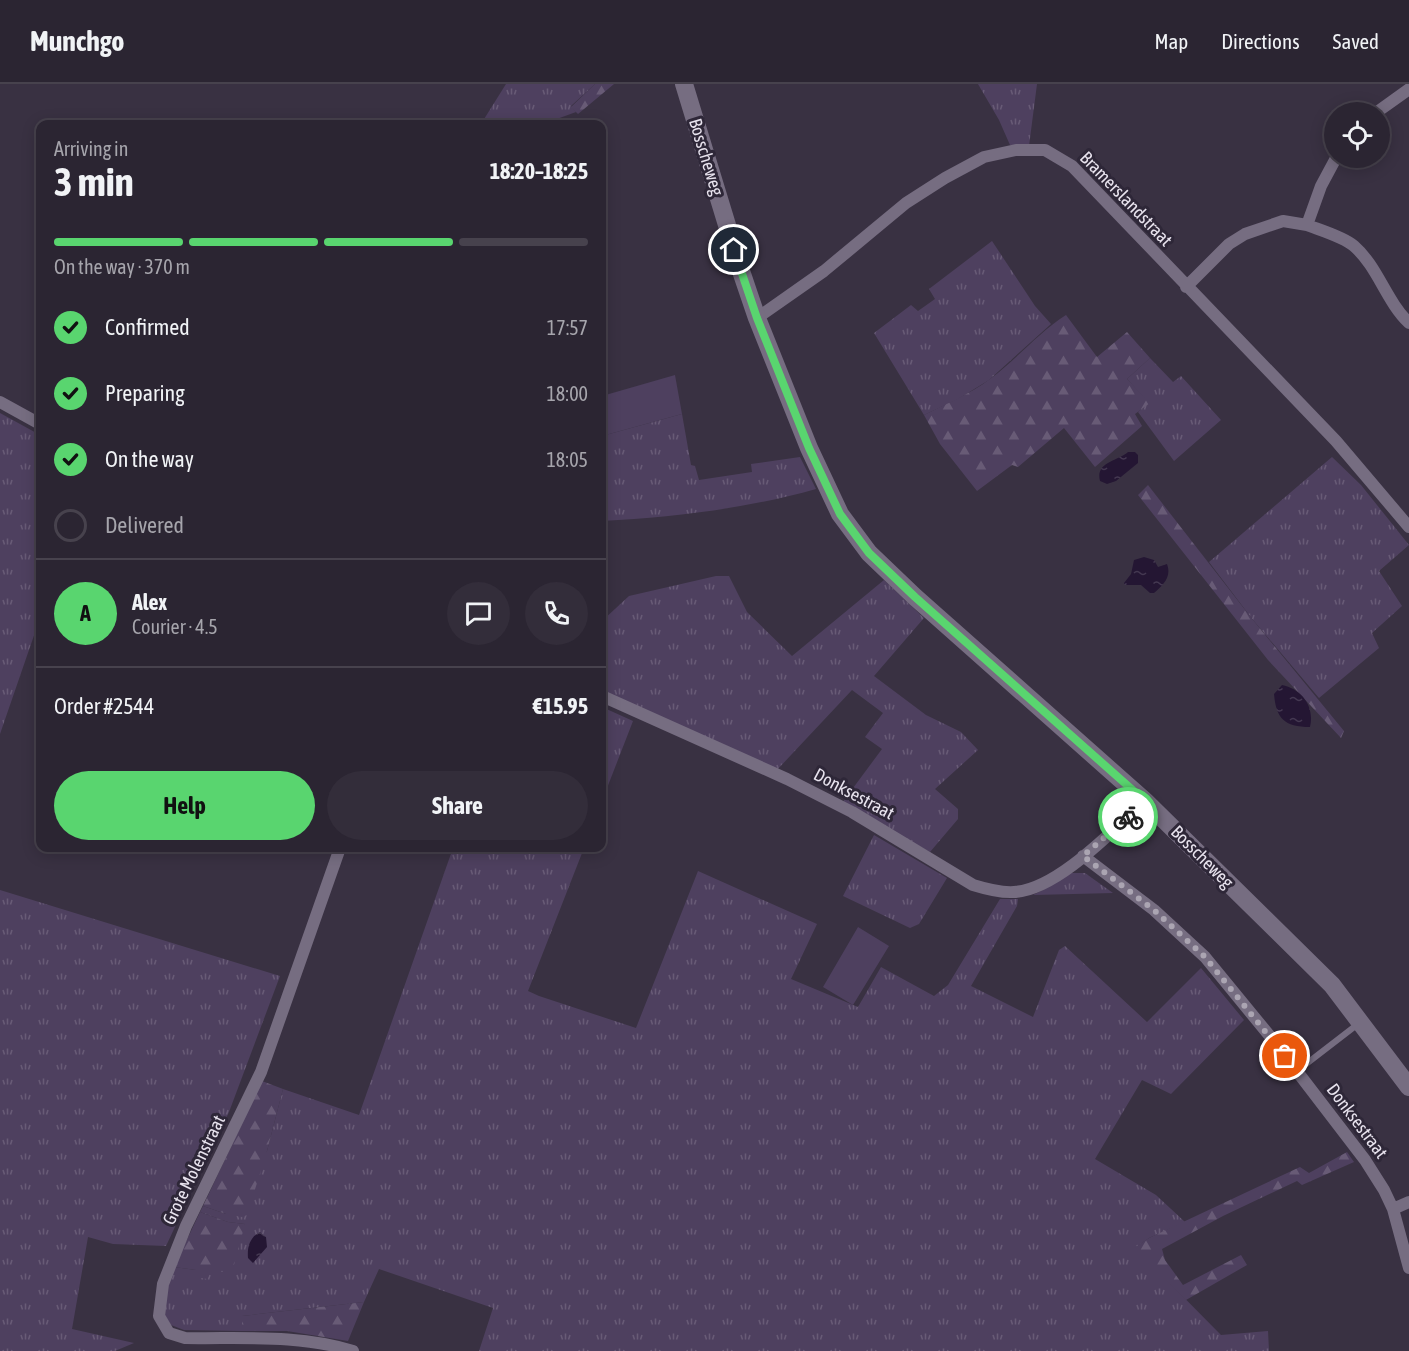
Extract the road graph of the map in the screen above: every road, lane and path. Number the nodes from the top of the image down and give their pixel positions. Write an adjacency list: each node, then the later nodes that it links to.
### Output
1 (684, 84): 7 (street, Bosscheweg)
2 (1409, 89): 3 (street)
3 (1390, 103)
4 (1331, 168): 5 (street)
5 (1307, 225): 6 (street); 8 (street)
6 (1186, 286): 7 (street, Bramerslandstraat); 11 (street, Bramerslandstraat)
7 (757, 318): 13 (street, Bosscheweg)
8 (1409, 323)
9 (0, 402): 10 (street)
10 (36, 422)
11 (1409, 526)
12 (606, 698): 15 (street, Donksestraat)
13 (1145, 801): 15 (street, Donksestraat); 16 (street, Bosscheweg)
14 (339, 852): 22 (street, Grote Molenstraat)
15 (1083, 856): 17 (street, Donksestraat)
16 (1361, 1022): 17 (lane); 18 (street, Bosscheweg)
17 (1297, 1071): 20 (street, Donksestraat)
18 (1409, 1087)
19 (1409, 1202): 20 (street)
20 (1393, 1209): 21 (street, Donksestraat)
21 (1409, 1268)
22 (353, 1351)

